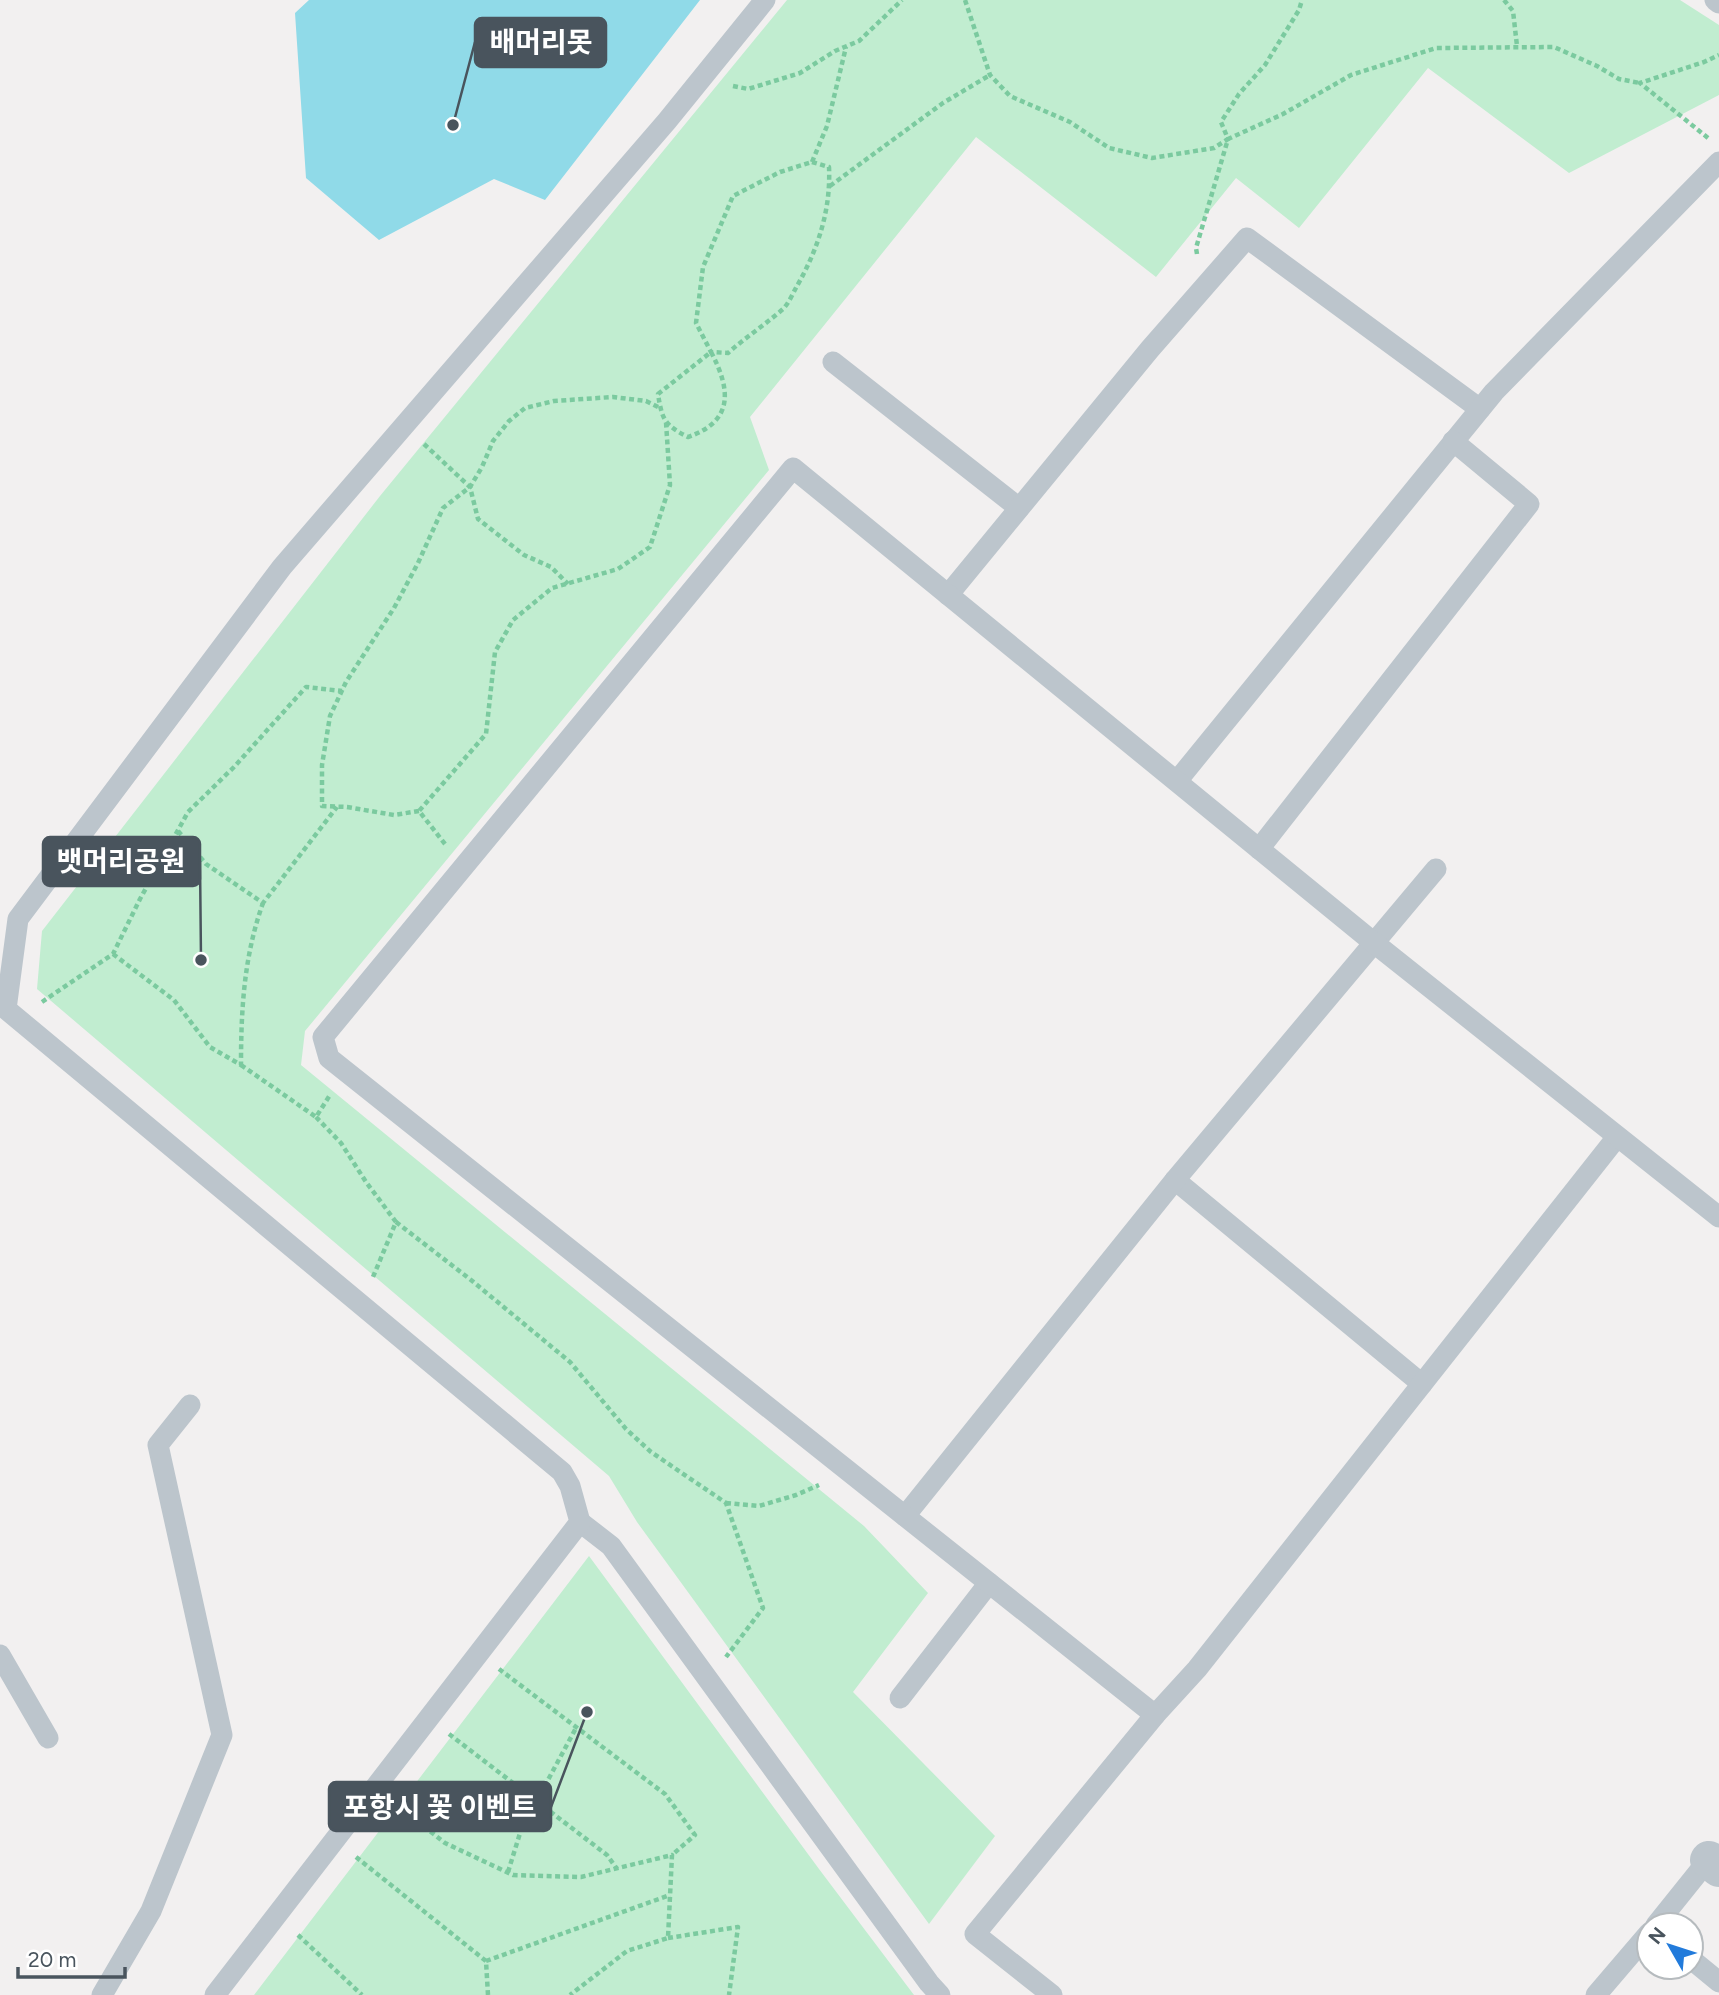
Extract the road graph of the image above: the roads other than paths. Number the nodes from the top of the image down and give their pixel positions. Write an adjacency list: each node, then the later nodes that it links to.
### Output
1 (765, 0): 18 (lane)
2 (1719, 162): 4 (lane)
3 (834, 362): 6 (lane)
4 (1480, 409): 5 (lane); 6 (lane)
5 (1453, 441): 8 (lane); 9 (lane)
6 (1019, 508): 7 (lane)
7 (948, 595): 8 (lane); 17 (lane)
8 (1177, 781): 9 (lane)
9 (1259, 849): 11 (lane)
10 (1436, 869): 11 (lane)
11 (1373, 942): 12 (lane); 13 (lane)
12 (1617, 1137): 14 (lane); 15 (lane)
13 (1175, 1180): 15 (lane); 17 (lane)
14 (1719, 1217)
15 (1422, 1384): 22 (lane)
16 (190, 1405): 29 (lane)
17 (905, 1516): 19 (lane)
18 (580, 1522): 30 (lane); 31 (lane)
19 (989, 1583): 21 (lane); 22 (lane)
20 (0, 1655): 23 (lane)
21 (900, 1698)
22 (1155, 1715): 32 (lane)
23 (48, 1738)
24 (1716, 1858): 25 (lane)
25 (1669, 1911)
26 (1635, 1949): 33 (lane)
27 (1705, 1970): 28 (lane)
28 (1719, 1982)
29 (102, 1995)
30 (215, 1995)
31 (940, 1995)
32 (1052, 1995)
33 (1596, 1995)

